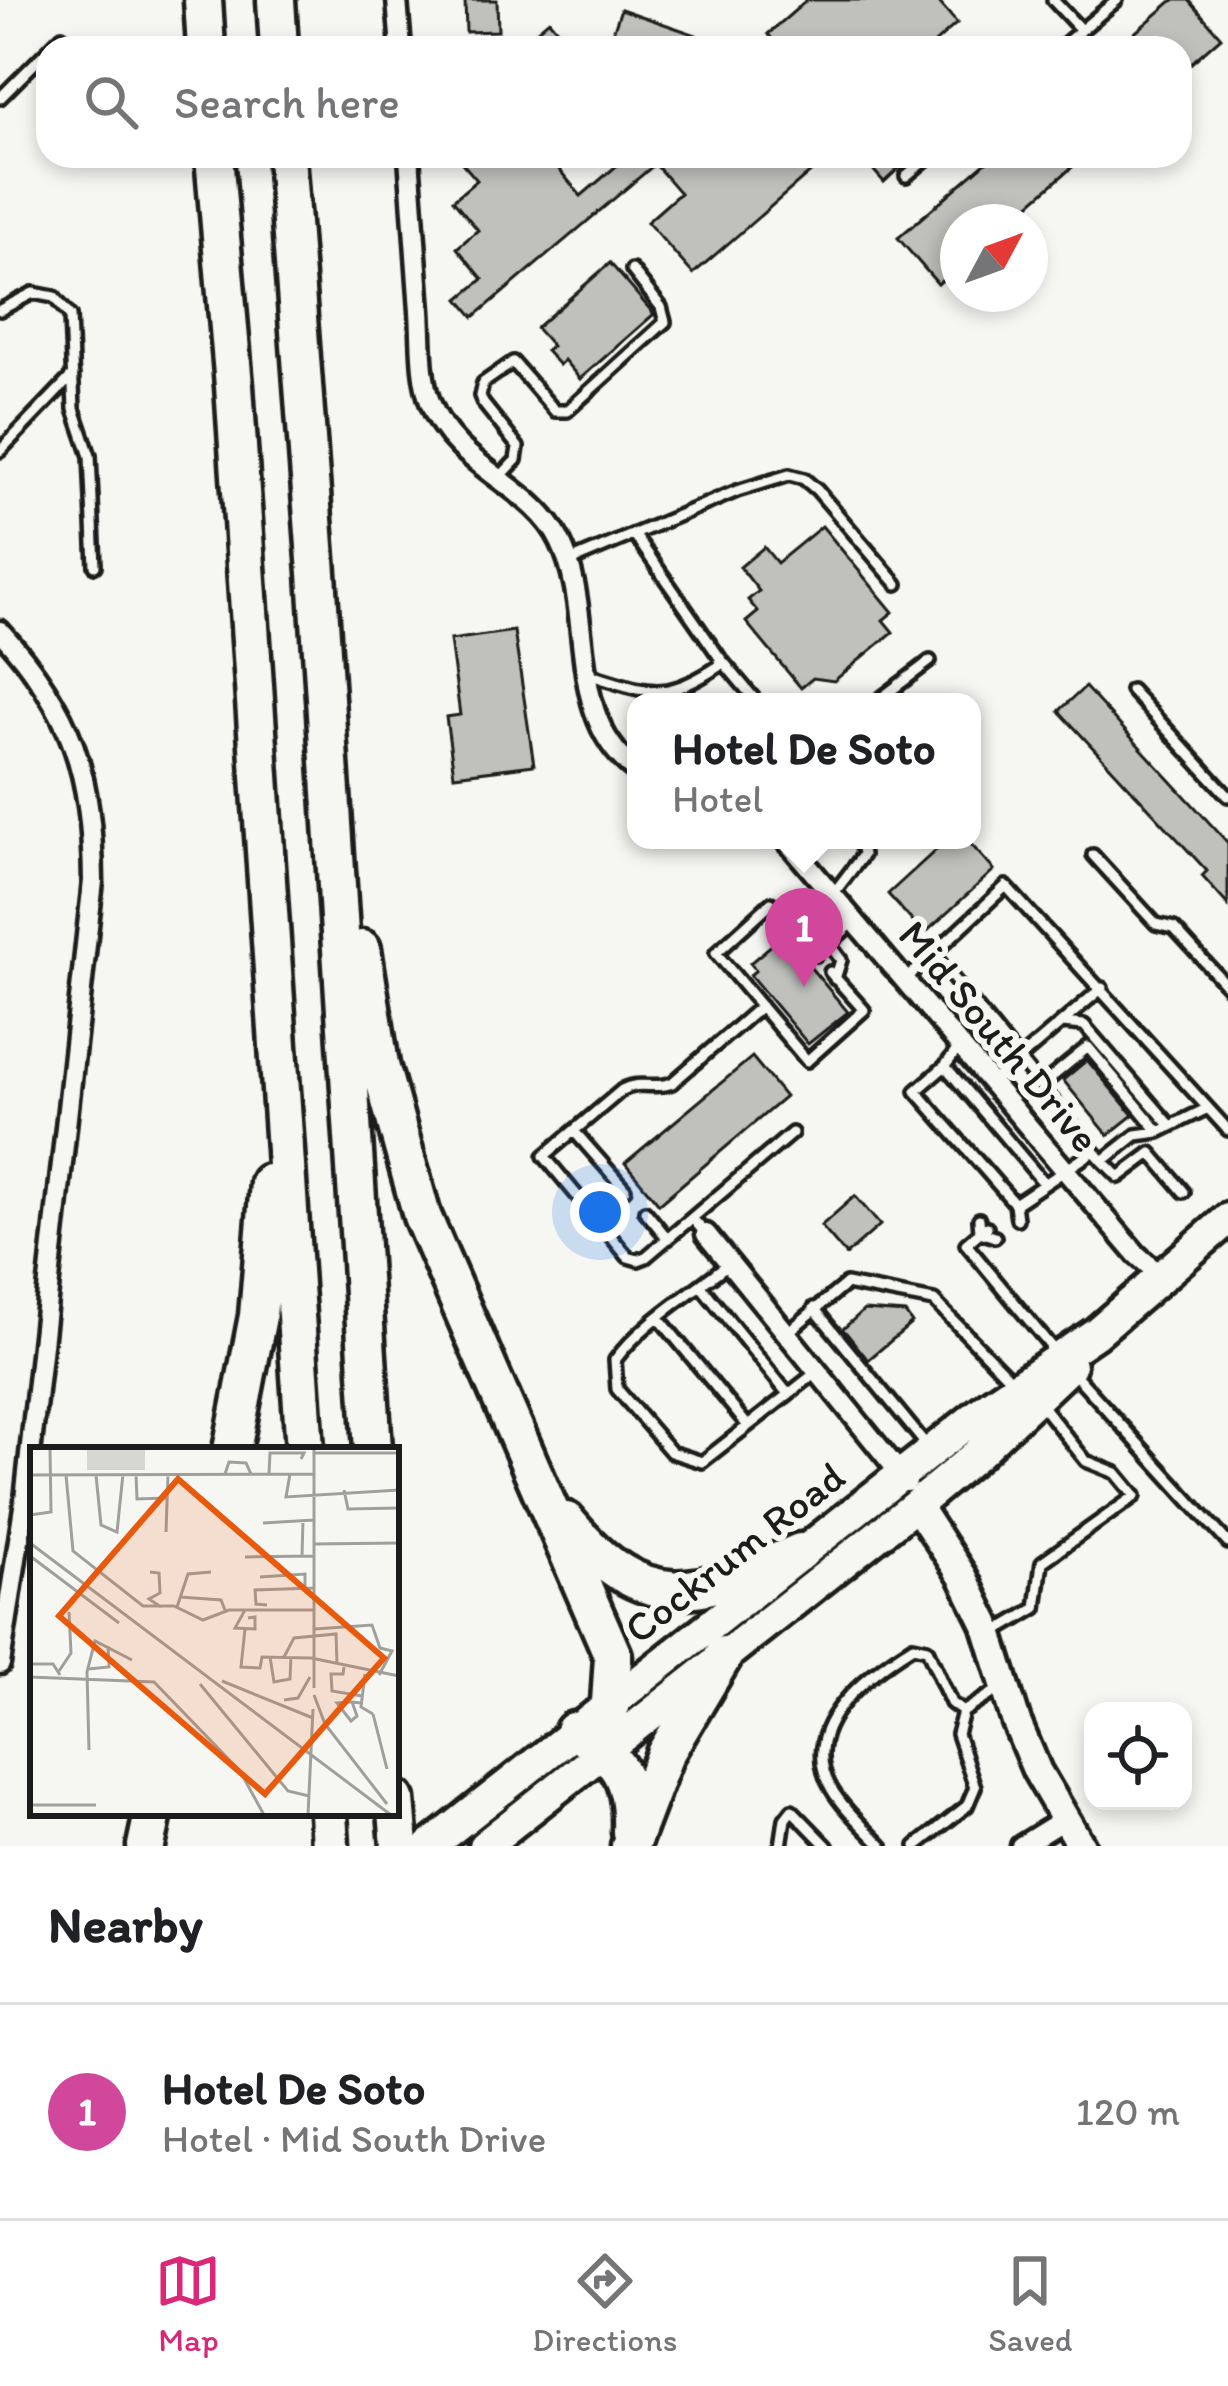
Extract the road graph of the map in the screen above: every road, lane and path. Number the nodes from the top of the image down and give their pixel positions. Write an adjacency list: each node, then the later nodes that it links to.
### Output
1 (203, 0): 7 (highway)
2 (276, 0): 8 (highway)
3 (397, 0): 9 (street)
4 (1053, 0): 6 (lane)
5 (1118, 0): 6 (lane)
6 (1082, 30): 10 (lane)
7 (205, 36)
8 (278, 36)
9 (400, 36)
10 (1075, 36)
11 (36, 62): 12 (lane)
12 (0, 98)
13 (215, 168): 53 (highway)
14 (287, 168): 28 (highway)
15 (411, 168): 22 (street)
16 (916, 168): 17 (lane)
17 (906, 176)
18 (632, 270): 22 (lane)
19 (0, 310): 20 (lane)
20 (73, 375): 21 (lane); 25 (lane)
21 (0, 451)
22 (496, 480): 24 (street)
23 (634, 534): 24 (lane); 26 (lane); 29 (lane)
24 (568, 562): 31 (street)
25 (95, 566)
26 (897, 584)
27 (0, 631): 92 (street)
28 (319, 640): 95 (highway); 99 (highway)
29 (720, 658): 34 (lane); 35 (lane)
30 (930, 661): 36 (lane)
31 (587, 674): 33 (lane); 37 (street)
32 (1131, 690): 38 (lane)
33 (654, 693)
34 (662, 693)
35 (749, 693)
36 (888, 693)
37 (627, 762)
38 (1228, 796)
39 (794, 849): 42 (street, Mid South Drive)
40 (862, 849): 42 (lane)
41 (1093, 855): 49 (lane)
42 (833, 894): 43 (street, Mid South Drive)
43 (856, 920): 45 (lane); 48 (street, Mid South Drive)
44 (800, 936): 45 (lane); 47 (lane); 51 (lane)
45 (829, 944): 51 (lane)
46 (933, 954): 48 (lane); 50 (lane); 55 (lane)
47 (816, 956)
48 (904, 980): 54 (street, Mid South Drive)
49 (1228, 987)
50 (1102, 988): 52 (lane); 59 (lane)
51 (760, 1006): 62 (lane)
52 (1062, 1023): 55 (lane); 60 (lane)
53 (278, 1024): 93 (highway); 94 (highway)
54 (960, 1046): 56 (lane); 57 (street, Mid South Drive)
55 (1021, 1058): 57 (lane); 58 (lane)
56 (945, 1066): 70 (lane); 73 (lane)
57 (991, 1083): 69 (street, Mid South Drive)
58 (1042, 1085): 63 (lane); 66 (lane)
59 (1208, 1108): 60 (lane); 61 (lane)
60 (1170, 1125): 63 (lane)
61 (1228, 1130)
62 (574, 1131): 71 (lane); 80 (lane)
63 (1159, 1132): 65 (lane)
64 (792, 1133): 75 (lane)
65 (1136, 1135): 67 (lane); 68 (lane)
66 (1094, 1151): 68 (lane); 69 (lane)
67 (1151, 1153): 68 (lane); 72 (lane)
68 (1103, 1161)
69 (1067, 1173): 70 (lane); 82 (street, Mid South Drive)
70 (1043, 1183): 73 (lane)
71 (625, 1189)
72 (1184, 1192)
73 (1008, 1204): 76 (lane)
74 (645, 1211): 80 (lane)
75 (692, 1218): 78 (lane); 80 (lane)
76 (1017, 1219)
77 (1228, 1219): 82 (main road, Cockrum Road)
78 (706, 1234): 81 (street)
79 (994, 1237): 87 (lane)
80 (668, 1239)
81 (729, 1263): 83 (lane); 86 (street)
82 (1161, 1276): 87 (main road, Cockrum Road)
83 (701, 1286): 85 (lane); 90 (lane)
84 (814, 1308): 86 (lane); 89 (lane); 96 (lane)
85 (659, 1318): 91 (lane); 91 (lane)
86 (787, 1333): 88 (street)
87 (1064, 1363): 89 (main road, Cockrum Road); 101 (lane)
88 (818, 1371): 90 (lane); 98 (street)
89 (1027, 1393): 96 (main road, Cockrum Road); 100 (main road, Cockrum Road); 103 (lane)
90 (788, 1394): 91 (lane)
91 (748, 1426)
92 (32, 1447)
93 (233, 1447)
94 (305, 1447)
95 (373, 1447)
96 (931, 1451): 98 (main road, Cockrum Road)
97 (30, 1463): 105 (street)
98 (903, 1473): 100 (street); 102 (main road, Cockrum Road)
99 (543, 1493): 102 (highway); 107 (highway)
100 (916, 1505): 103 (street); 104 (main road, Cockrum Road)
101 (1228, 1543)
102 (800, 1552): 107 (main road, Cockrum Road)
103 (990, 1636): 106 (street)
104 (724, 1655): 110 (main road, Cockrum Road); 114 (highway)
105 (0, 1664)
106 (1005, 1685): 108 (lane); 113 (street)
107 (611, 1701): 109 (main road, Cockrum Road); 110 (highway)
108 (963, 1712): 121 (lane); 122 (lane)
109 (574, 1731): 110 (highway); 117 (main road, Cockrum Road)
110 (607, 1750): 114 (highway); 118 (main road, Cockrum Road)
111 (152, 1816): 115 (highway)
112 (397, 1816): 116 (highway)
113 (1063, 1820): 123 (street); 124 (street)
114 (630, 1844)
115 (146, 1846)
116 (400, 1846)
117 (430, 1846)
118 (484, 1846)
119 (781, 1846): 120 (lane)
120 (827, 1846)
121 (882, 1846)
122 (916, 1846)
123 (1021, 1846)
124 (1081, 1846)

